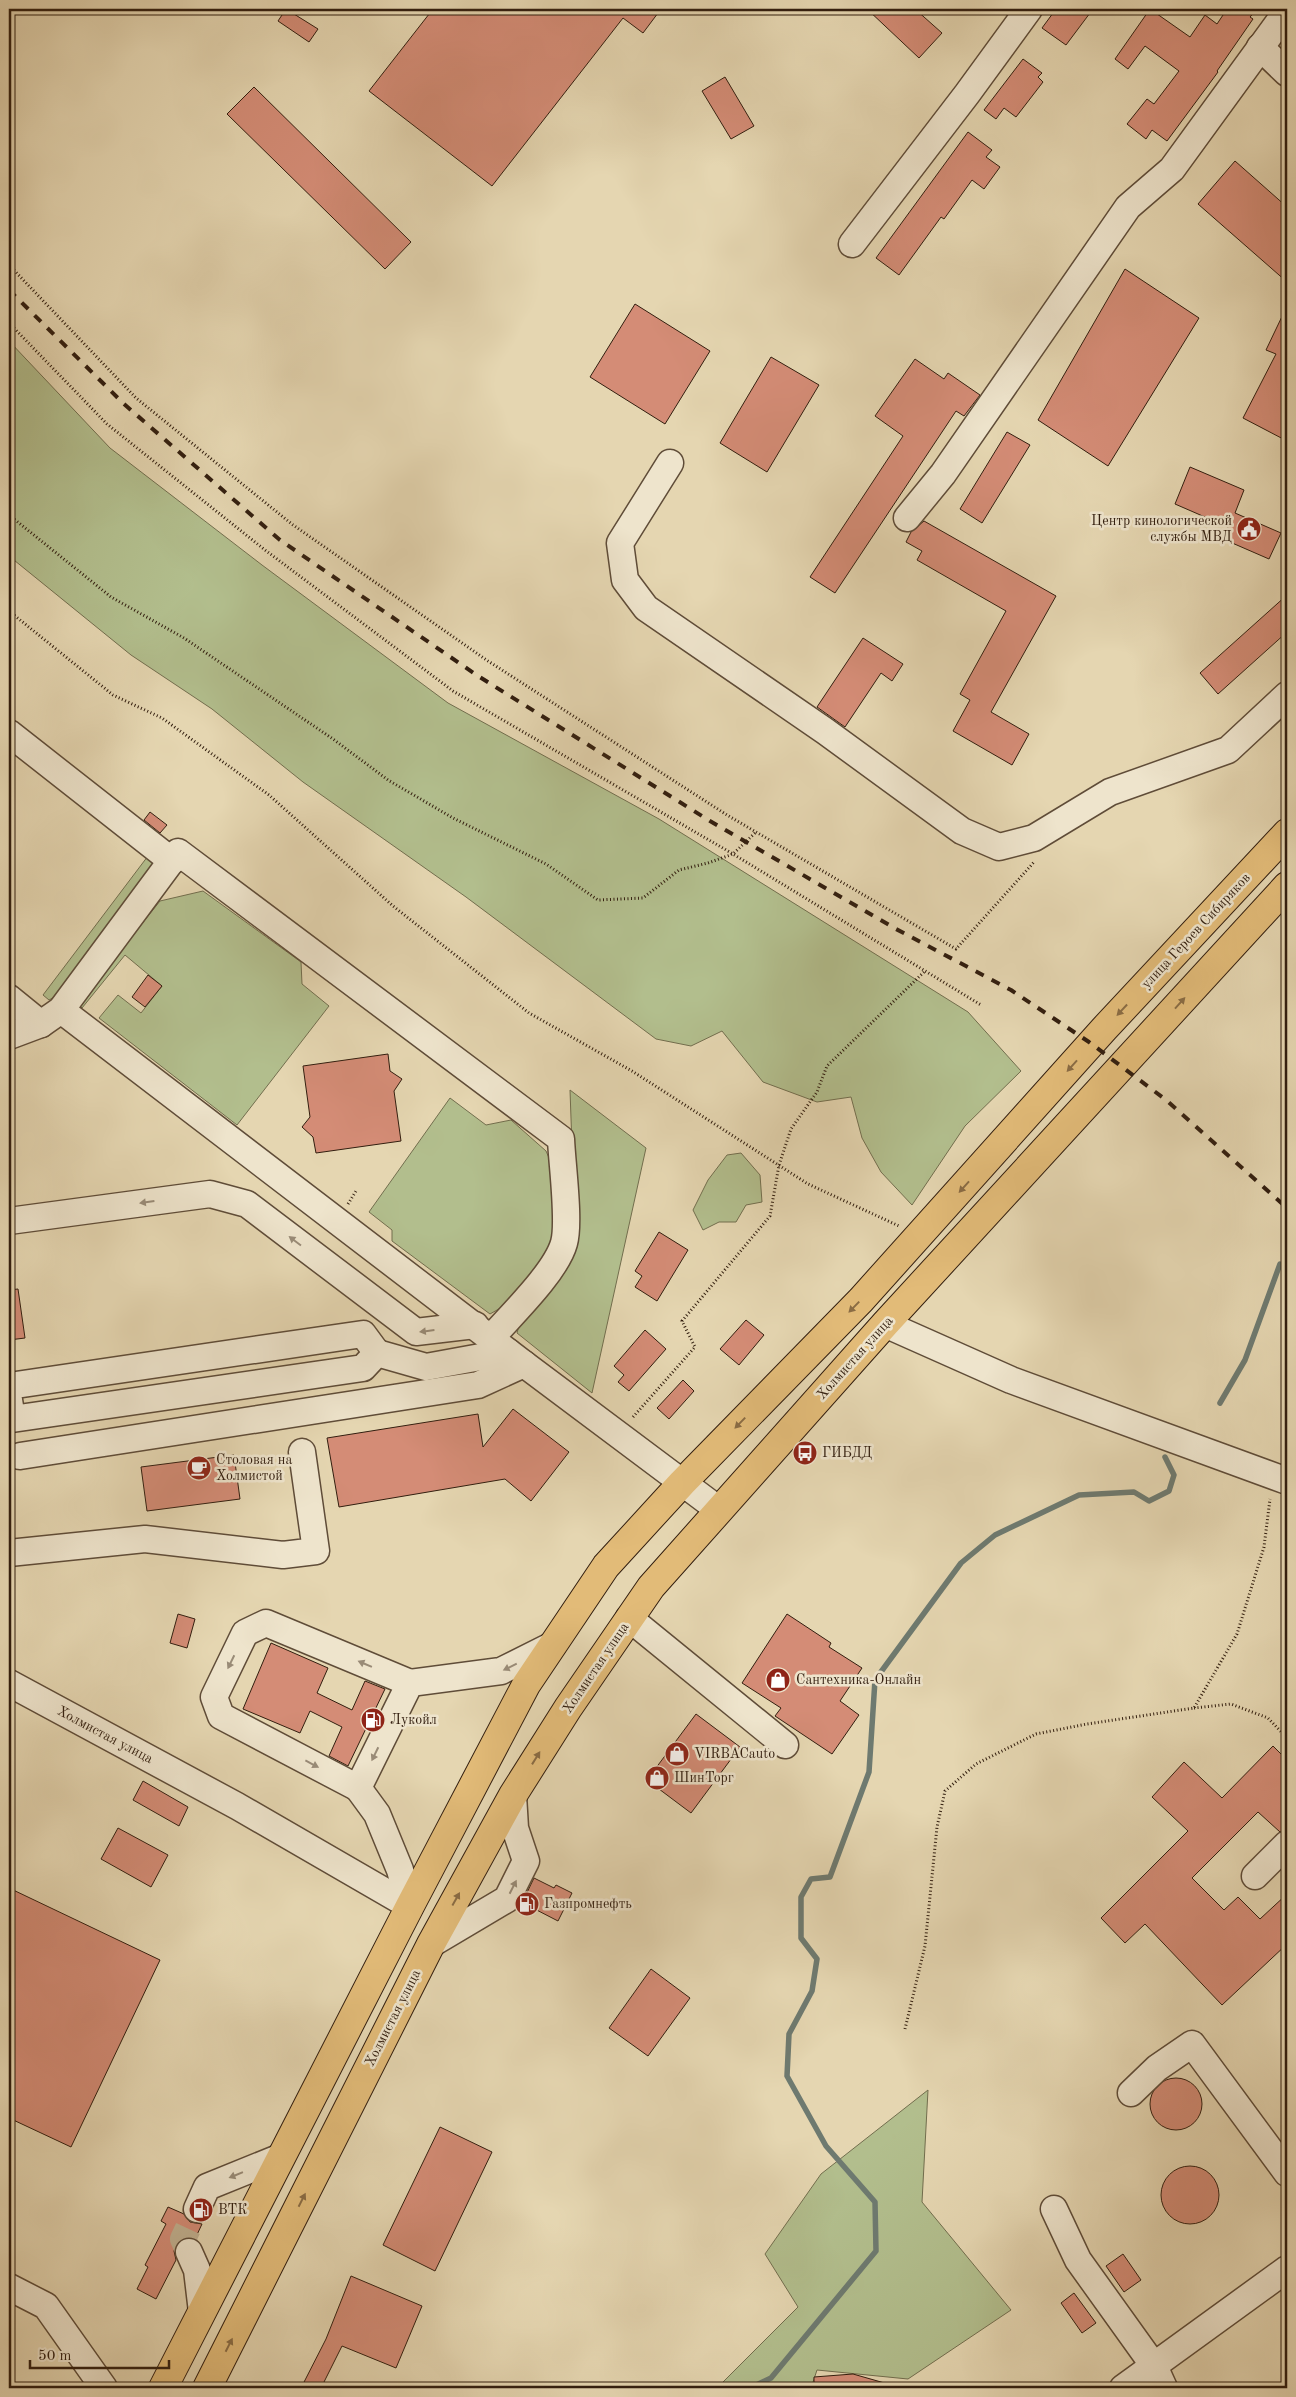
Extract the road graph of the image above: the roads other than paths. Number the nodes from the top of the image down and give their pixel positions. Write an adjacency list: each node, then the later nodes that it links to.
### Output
1 (1029, 9): 5 (street)
2 (1287, 11): 3 (street)
3 (1260, 47): 4 (street); 7 (street)
4 (1287, 73)
5 (852, 244)
6 (670, 462): 8 (street)
7 (907, 518)
8 (1287, 695)
9 (9, 733): 11 (street)
10 (1287, 833): 27 (highway, улица Героев Сибиряков, one-way to 27)
11 (172, 861): 14 (street); 18 (street)
12 (1285, 891): 17 (highway, Холмистая улица, one-way to 12)
13 (9, 998): 14 (street)
14 (51, 1017): 15 (street); 18 (street)
15 (9, 1036)
16 (9, 1221): 18 (street, one-way to 16)
17 (885, 1324): 26 (street); 28 (highway, Холмистая улица)
18 (500, 1345): 19 (street); 23 (street); 27 (street)
19 (377, 1353): 20 (street); 22 (street)
20 (9, 1386)
21 (9, 1400): 22 (street)
22 (78, 1409): 23 (street)
23 (83, 1446): 25 (street)
24 (302, 1452): 29 (street)
25 (20, 1456)
26 (1280, 1478)
27 (682, 1483): 28 (street); 31 (highway)
28 (719, 1510): 30 (highway, Холмистая улица)
29 (9, 1553)
30 (629, 1618): 34 (street); 36 (highway, Холмистая улица, one-way to 30)
31 (553, 1645): 33 (street, one-way to 33); 39 (highway)
32 (9, 1683): 39 (street, Холмистая улица)
33 (410, 1683): 35 (street, one-way to 35); 35 (street, one-way to 35)
34 (785, 1745)
35 (358, 1788): 39 (street)
36 (513, 1795): 40 (highway, Холмистая улица, one-way to 36); 40 (street, one-way to 36)
37 (1287, 1844): 38 (street)
38 (1255, 1876)
39 (410, 1906): 42 (highway)
40 (431, 1944): 53 (highway, Холмистая улица, one-way to 40)
41 (1132, 2093): 43 (street)
42 (281, 2157): 44 (street, one-way to 44); 49 (highway)
43 (1287, 2173)
44 (196, 2209)
45 (1054, 2209): 50 (street)
46 (189, 2252): 49 (street)
47 (1287, 2269): 50 (street)
48 (9, 2287): 51 (street)
49 (202, 2312): 52 (highway)
50 (1159, 2377): 54 (street)
51 (104, 2388)
52 (163, 2388)
53 (207, 2388)
54 (1123, 2388)

